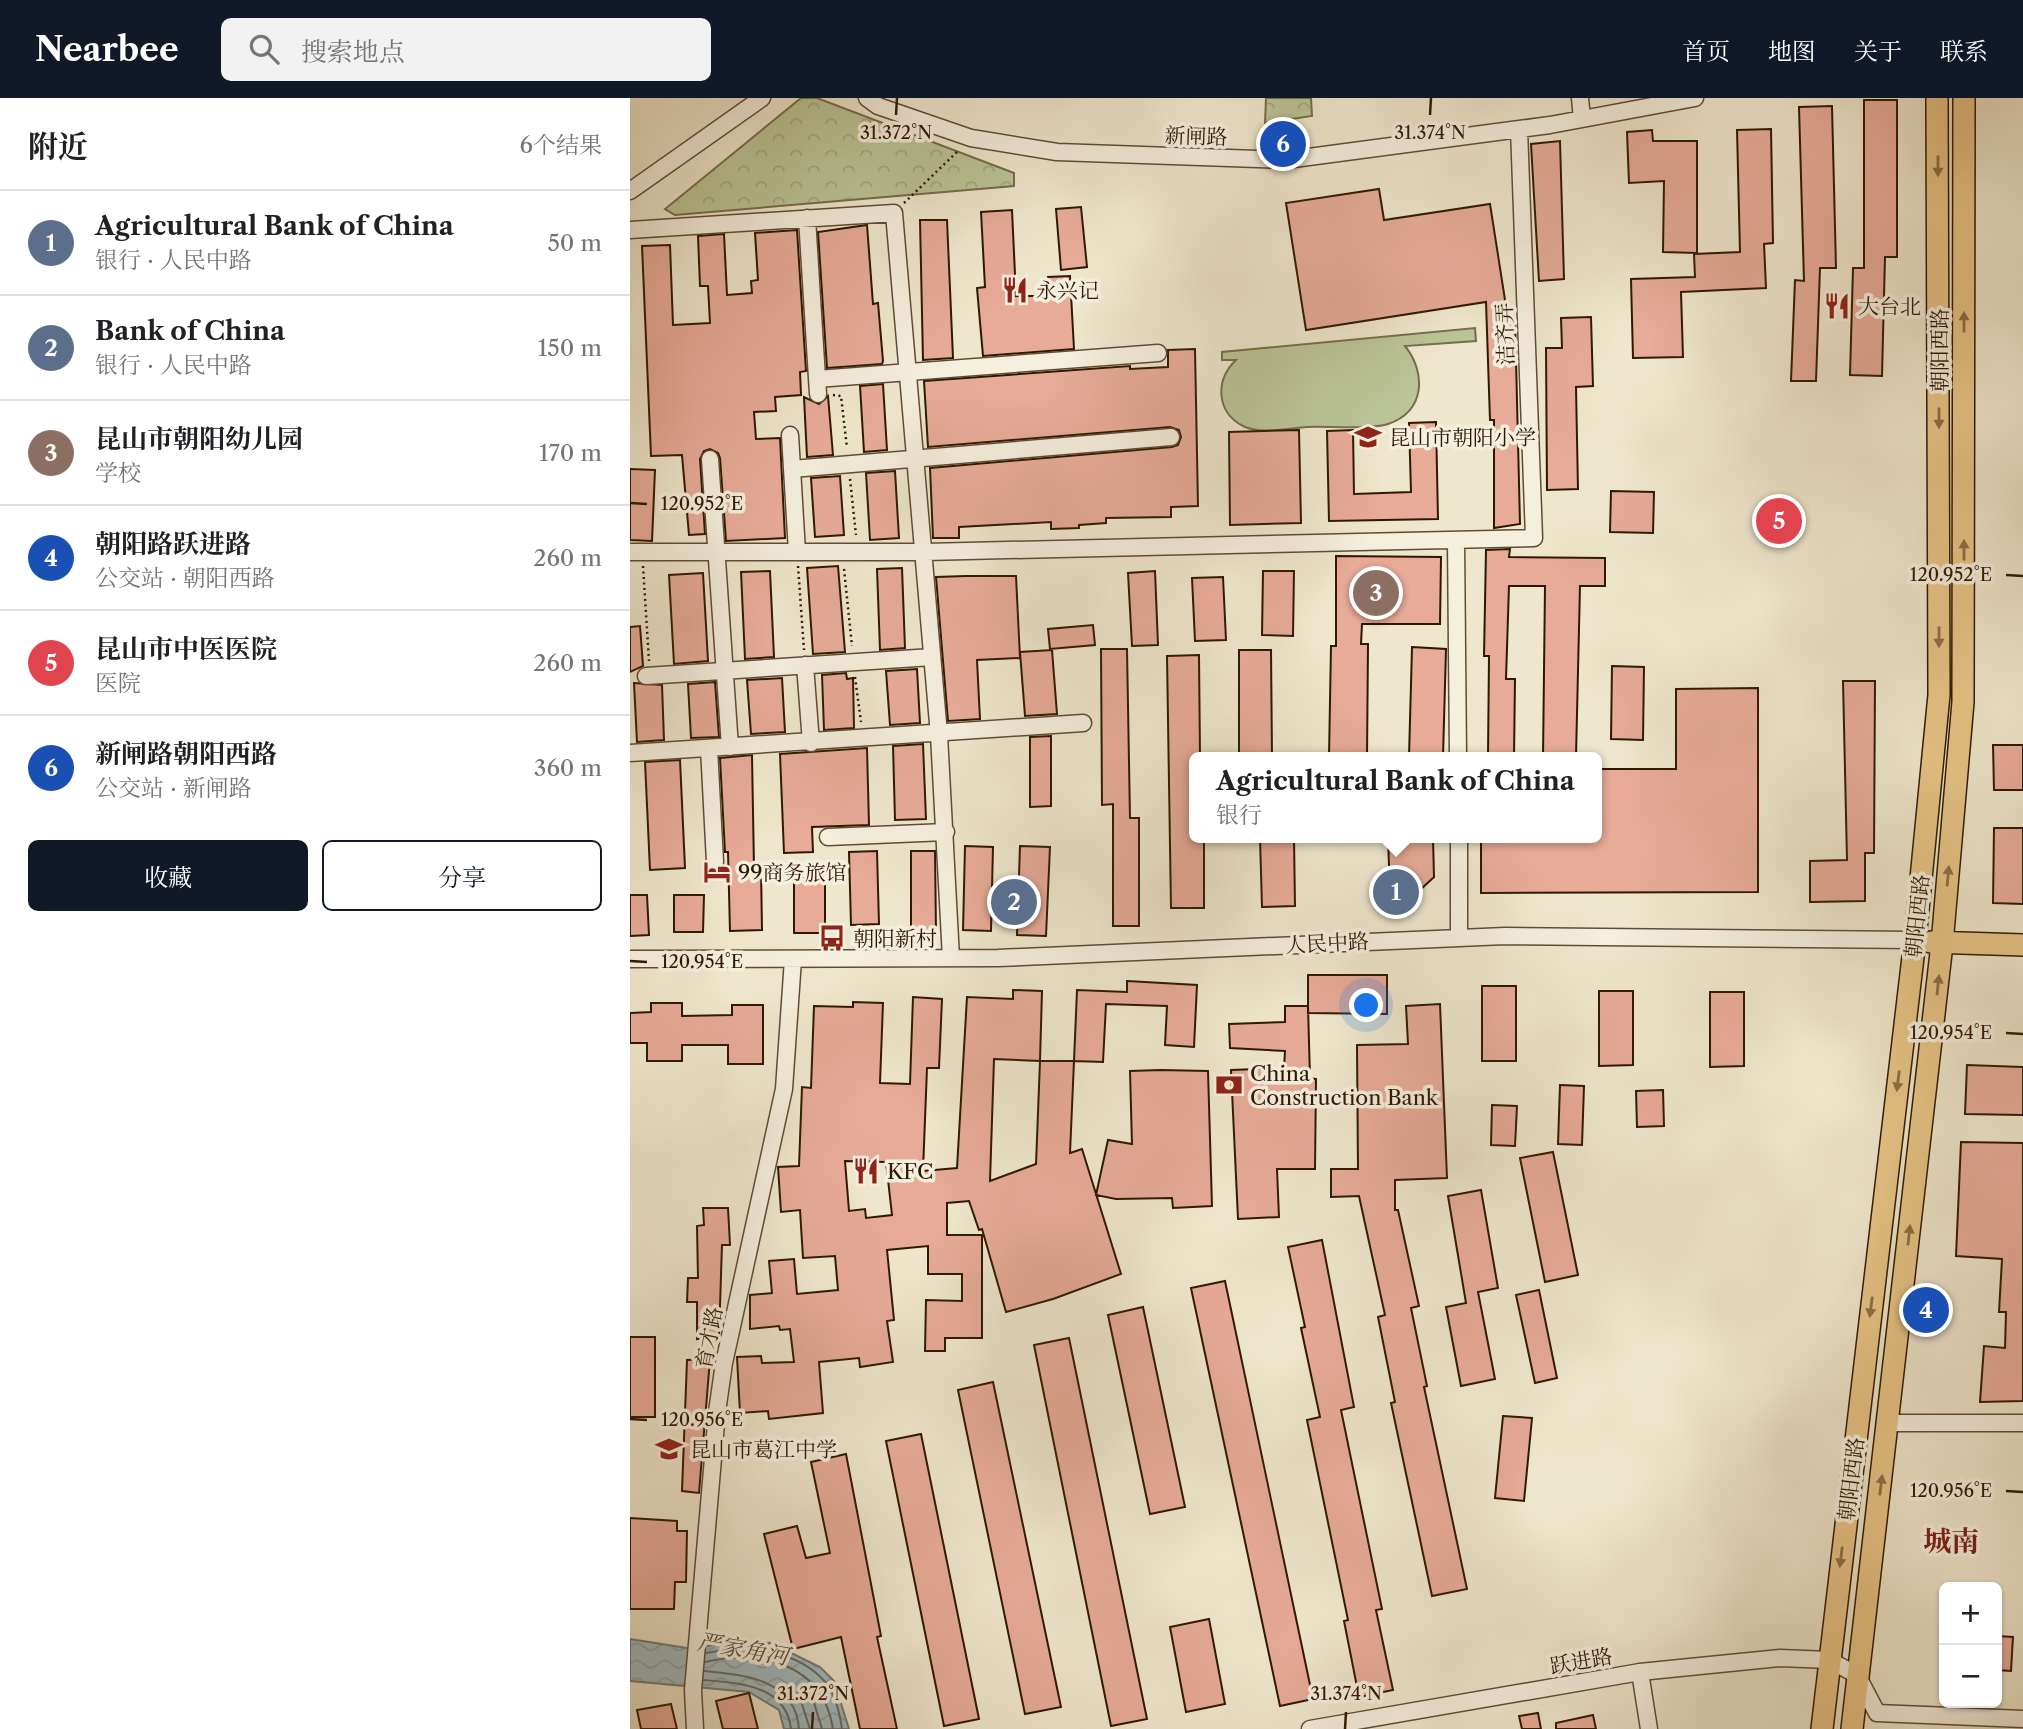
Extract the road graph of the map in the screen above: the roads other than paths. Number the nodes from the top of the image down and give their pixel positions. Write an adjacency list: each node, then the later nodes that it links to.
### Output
1 (762, 98): 9 (street)
2 (867, 98): 8 (street, 新闸路)
3 (1580, 98): 7 (street)
4 (1695, 98): 7 (street, 新闸路)
5 (1937, 98): 40 (main road, 朝阳西路, one-way to 40)
6 (1964, 98): 41 (main road, 朝阳西路, one-way to 6)
7 (1582, 119): 8 (street, 新闸路)
8 (1519, 129): 19 (street, 洁齐弄)
9 (630, 191)
10 (807, 219): 11 (street); 13 (street); 13 (street)
11 (630, 230)
12 (1158, 353): 13 (street)
13 (909, 374): 16 (street)
14 (790, 435): 18 (street)
15 (1171, 437): 16 (street)
16 (916, 458): 18 (street); 22 (street)
17 (710, 459): 23 (street)
18 (792, 469): 21 (street)
19 (1457, 541): 22 (street); 33 (street)
20 (636, 552): 23 (street)
21 (797, 552): 22 (street); 23 (street)
22 (925, 552): 24 (street)
23 (716, 553): 26 (street)
24 (932, 657): 25 (street); 29 (street)
25 (805, 665): 26 (street); 30 (street)
26 (724, 671): 27 (street); 31 (street)
27 (648, 676)
28 (1083, 723): 29 (street)
29 (939, 735): 30 (street); 35 (street)
30 (811, 743): 31 (street)
31 (730, 747): 32 (street)
32 (709, 748): 34 (street); 38 (street)
33 (1458, 752)
34 (630, 753)
35 (946, 832): 36 (street); 43 (street)
36 (828, 837)
37 (1459, 843): 39 (street)
38 (715, 862)
39 (1460, 937): 40 (street, 人民中路); 43 (street, 人民中路)
40 (1915, 940): 41 (main road, 人民中路); 48 (main road, 朝阳西路, one-way to 48)
41 (1942, 944): 42 (main road, 人民中路); 46 (main road, 朝阳西路, one-way to 41)
42 (2023, 945)
43 (951, 958): 44 (street, 人民中路)
44 (793, 959): 45 (street, 人民中路); 52 (street, 育才路)
45 (630, 960)
46 (1888, 1423): 47 (street); 50 (main road, 朝阳西路, one-way to 46)
47 (2023, 1423)
48 (1829, 1660): 49 (street, 跃进路); 50 (street, 跃进路); 55 (main road, 朝阳西路)
49 (1640, 1672): 53 (street, 跃进路); 54 (street)
50 (1857, 1675): 51 (street); 56 (main road, 朝阳西路)
51 (2023, 1719)
52 (695, 1729)
53 (1310, 1729)
54 (1648, 1729)
55 (1822, 1729)
56 (1852, 1729)

